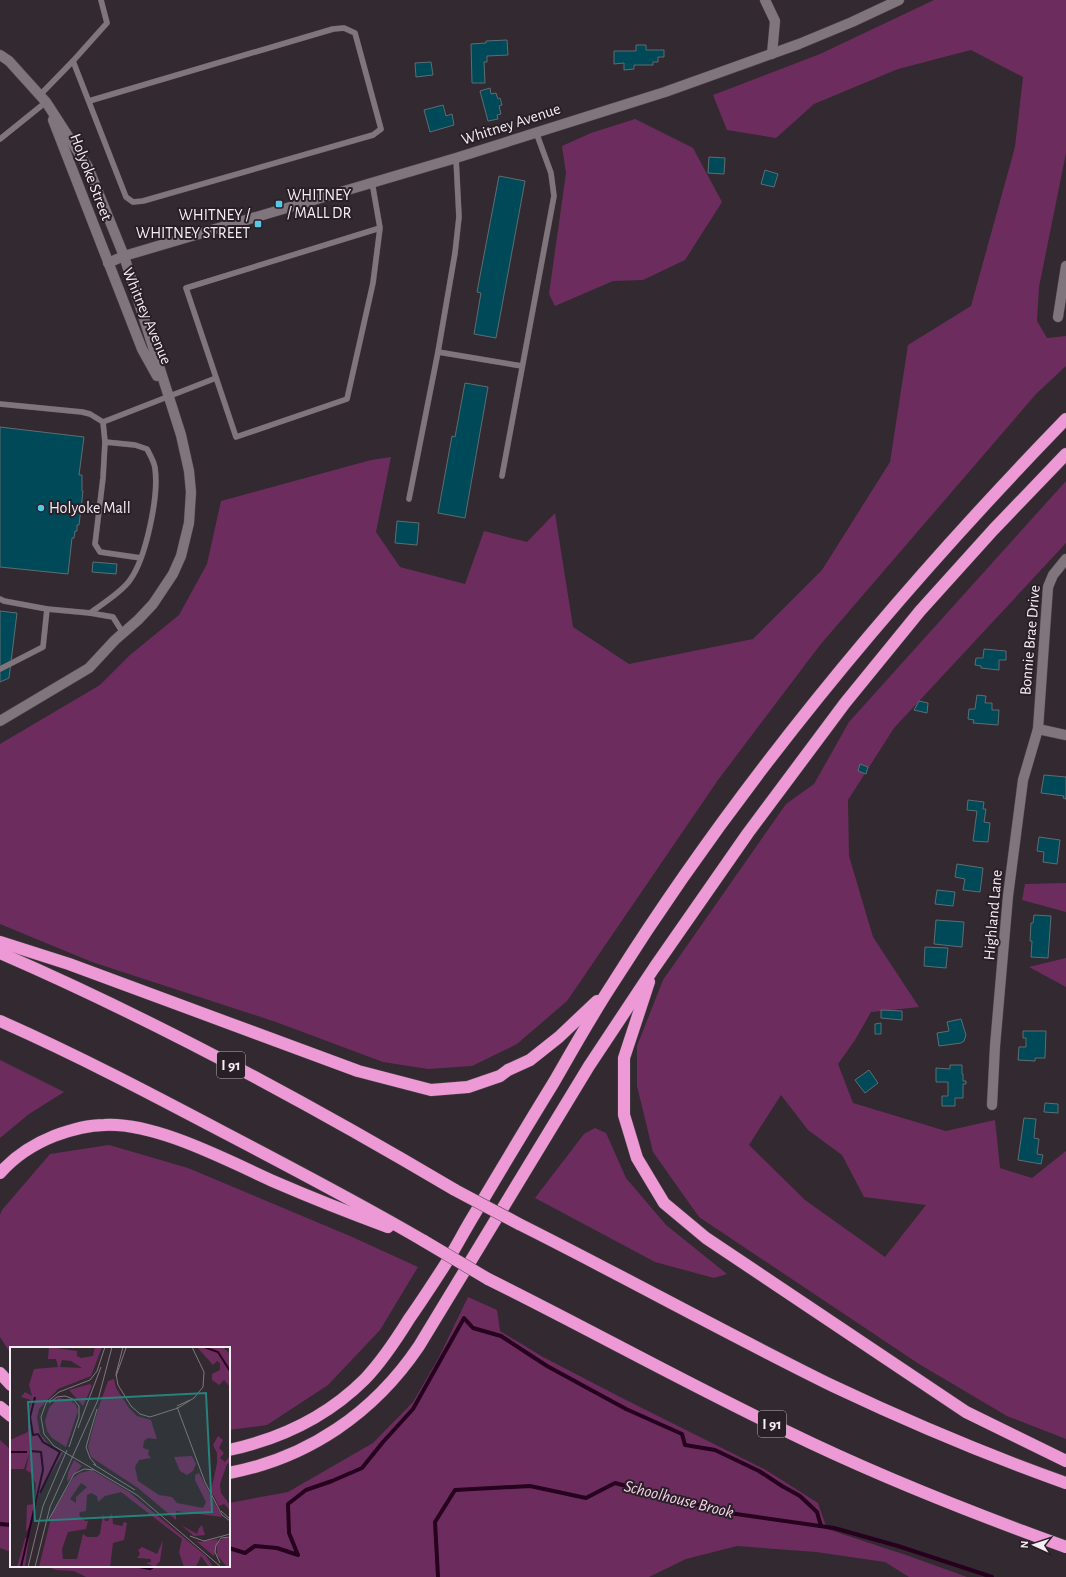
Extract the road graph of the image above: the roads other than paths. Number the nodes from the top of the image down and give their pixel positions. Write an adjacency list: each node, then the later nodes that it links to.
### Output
1 (100, 0): 6 (lane)
2 (764, 0): 4 (main road)
3 (899, 0): 4 (main road, Whitney Avenue)
4 (772, 54): 9 (main road, Whitney Avenue)
5 (0, 55): 7 (main road, Holyoke Street)
6 (74, 61): 7 (lane); 8 (lane)
7 (43, 99): 10 (lane); 14 (main road, Holyoke Street); 15 (main road, Holyoke Street)
8 (89, 101): 8 (lane)
9 (536, 132): 11 (main road, Whitney Avenue); 19 (lane)
10 (0, 139)
11 (456, 158): 12 (main road, Whitney Avenue); 18 (lane)
12 (372, 182): 13 (lane); 14 (main road, Whitney Avenue)
13 (380, 228): 20 (lane); 20 (lane)
14 (124, 256): 15 (main road, Whitney Avenue); 21 (main road, Whitney Avenue)
15 (108, 263): 21 (main road, Whitney Avenue)
16 (1066, 266): 17 (main road)
17 (1058, 317)
18 (438, 352): 19 (lane); 28 (lane)
19 (522, 366): 27 (lane)
20 (216, 378): 21 (lane)
21 (168, 397): 24 (lane); 34 (main road, Whitney Avenue)
22 (0, 404): 24 (lane)
23 (1066, 419): 42 (highway)
24 (103, 422): 25 (lane)
25 (105, 442): 29 (lane); 29 (lane)
26 (1066, 454): 41 (highway)
27 (502, 476)
28 (409, 499)
29 (141, 558): 33 (lane)
30 (1066, 559): 37 (main road, Bonnie Brae Drive)
31 (0, 599): 32 (lane)
32 (47, 609): 33 (lane); 35 (lane)
33 (90, 613): 34 (lane)
34 (123, 633): 36 (main road, Whitney Avenue)
35 (0, 669)
36 (0, 721)
37 (1038, 729): 38 (main road); 44 (main road, Highland Lane)
38 (1066, 735)
39 (0, 942): 42 (highway)
40 (0, 954): 54 (highway, I 91, bridge)
41 (654, 968): 52 (highway); 53 (highway)
42 (608, 990): 51 (highway)
43 (0, 1021): 46 (highway, I 91)
44 (992, 1105)
45 (0, 1173): 46 (highway)
46 (424, 1241): 55 (highway, I 91, bridge)
47 (0, 1373): 48 (highway)
48 (10, 1384)
49 (0, 1407): 50 (highway)
50 (10, 1415)
51 (230, 1450)
52 (1066, 1461)
53 (230, 1473)
54 (1066, 1483)
55 (1066, 1547)

